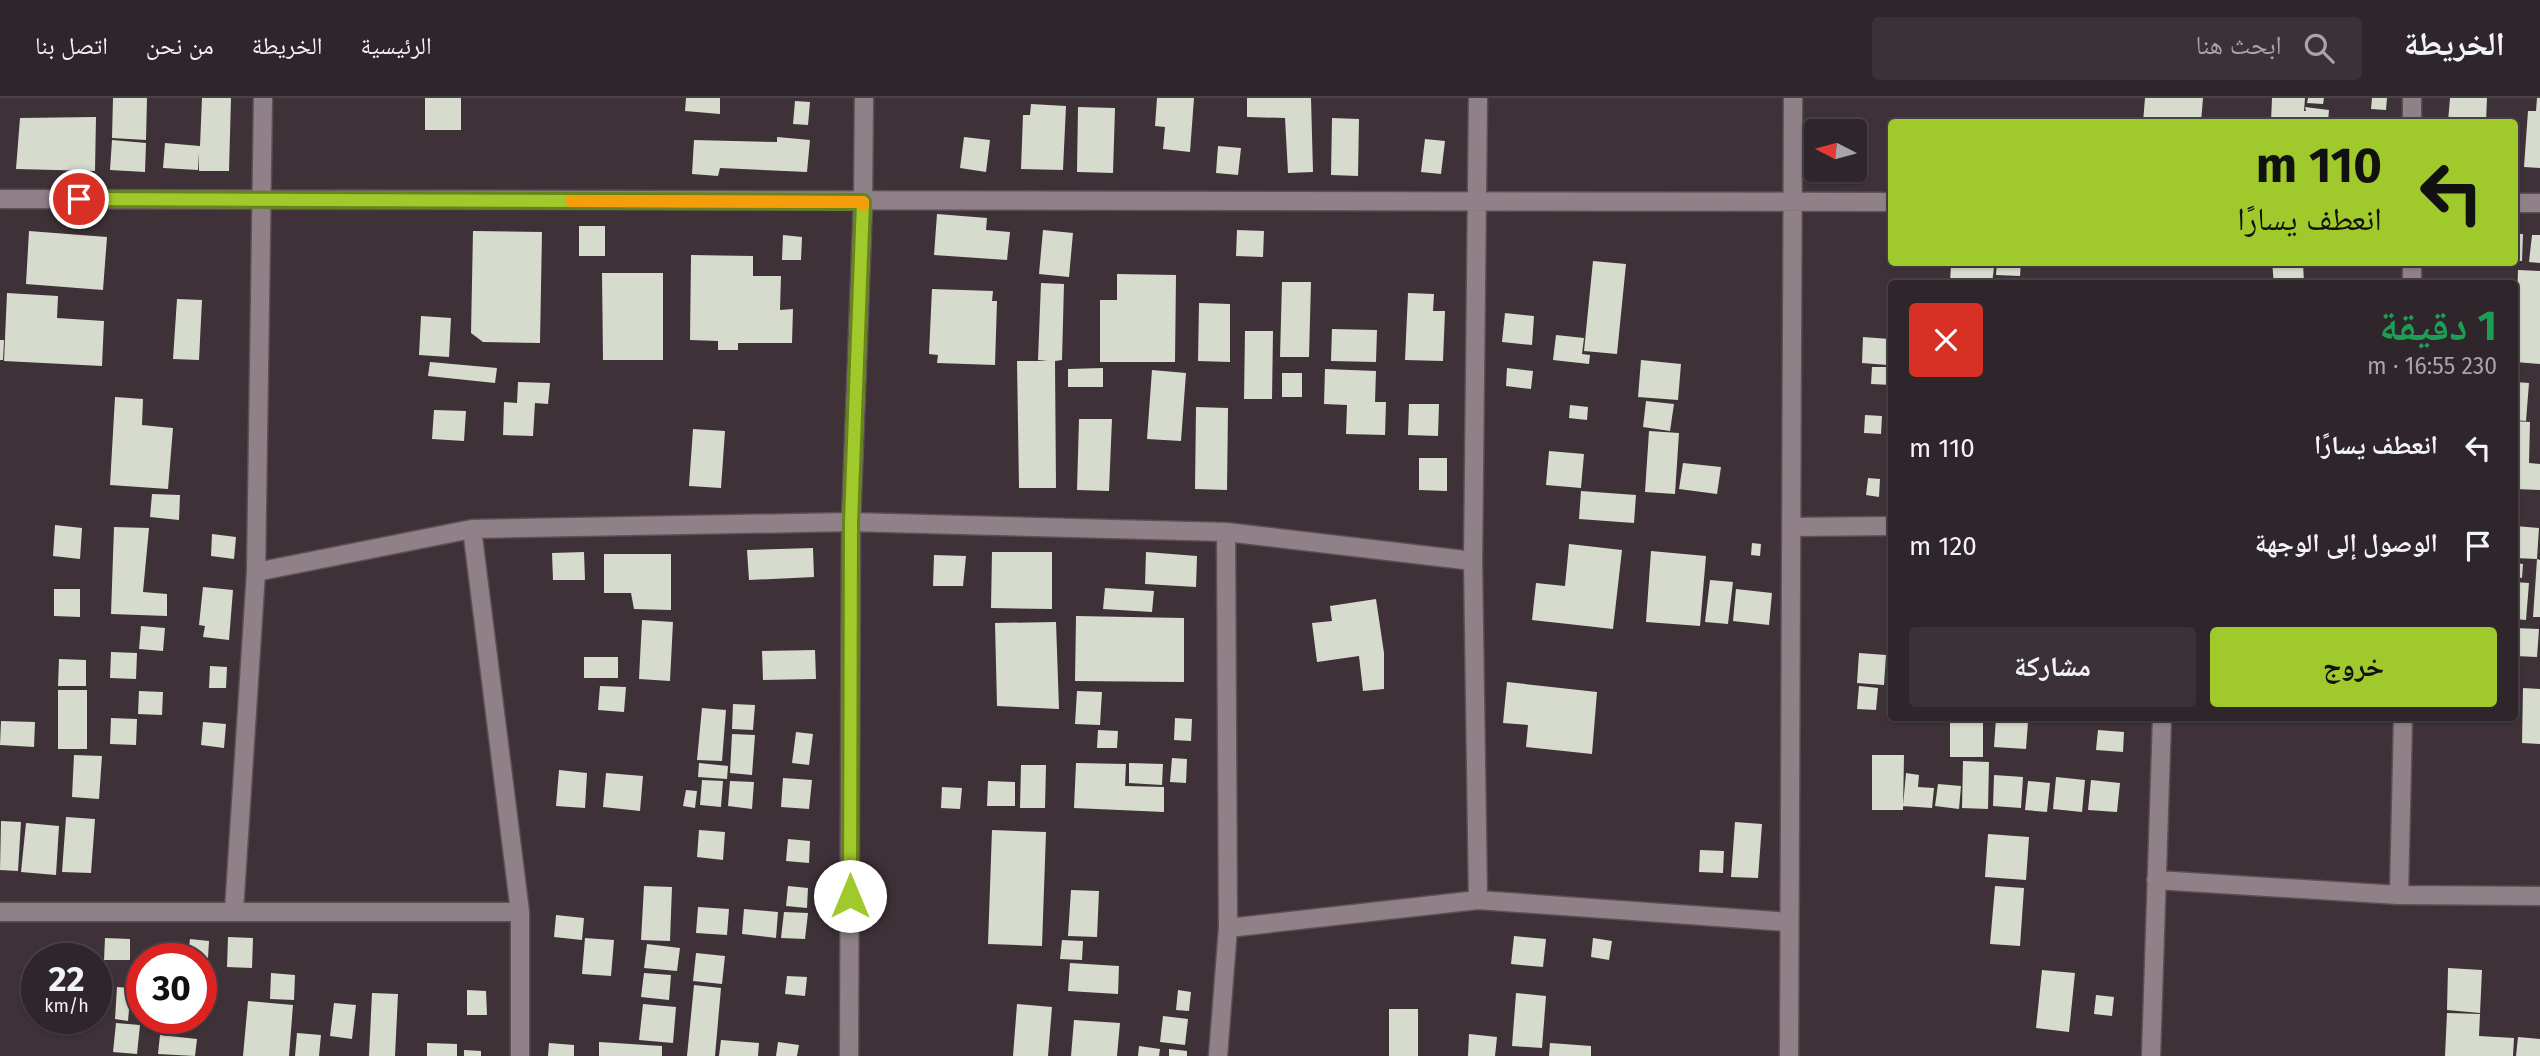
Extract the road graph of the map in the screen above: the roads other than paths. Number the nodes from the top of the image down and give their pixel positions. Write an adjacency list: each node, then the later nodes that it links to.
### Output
1 (263, 98): 8 (street)
2 (864, 98): 10 (street)
3 (1478, 98): 9 (street)
4 (1793, 98): 11 (street)
5 (2412, 98): 6 (street)
6 (2412, 119)
7 (0, 199): 8 (street)
8 (262, 200): 10 (street); 21 (street)
9 (1478, 201): 10 (street); 11 (street); 20 (street)
10 (863, 202): 15 (street)
11 (1792, 202): 12 (street); 17 (street)
12 (1888, 202)
13 (2518, 203): 14 (street)
14 (2540, 203)
15 (851, 522): 18 (street); 19 (street); 34 (street)
16 (1888, 526): 17 (street)
17 (1791, 527): 31 (street)
18 (472, 529): 21 (street); 30 (street)
19 (1226, 532): 20 (street); 32 (street)
20 (1474, 561): 27 (street)
21 (256, 572): 28 (street)
22 (2162, 721): 24 (street)
23 (2403, 721): 25 (street)
24 (2157, 880): 25 (street); 37 (street)
25 (2399, 895): 26 (street)
26 (2540, 897)
27 (1478, 900): 31 (street); 32 (street)
28 (234, 911): 29 (street); 30 (street)
29 (0, 912)
30 (520, 912): 33 (street)
31 (1789, 922): 36 (street)
32 (1228, 928): 35 (street)
33 (520, 1056)
34 (849, 1056)
35 (1218, 1056)
36 (1789, 1056)
37 (2151, 1056)

